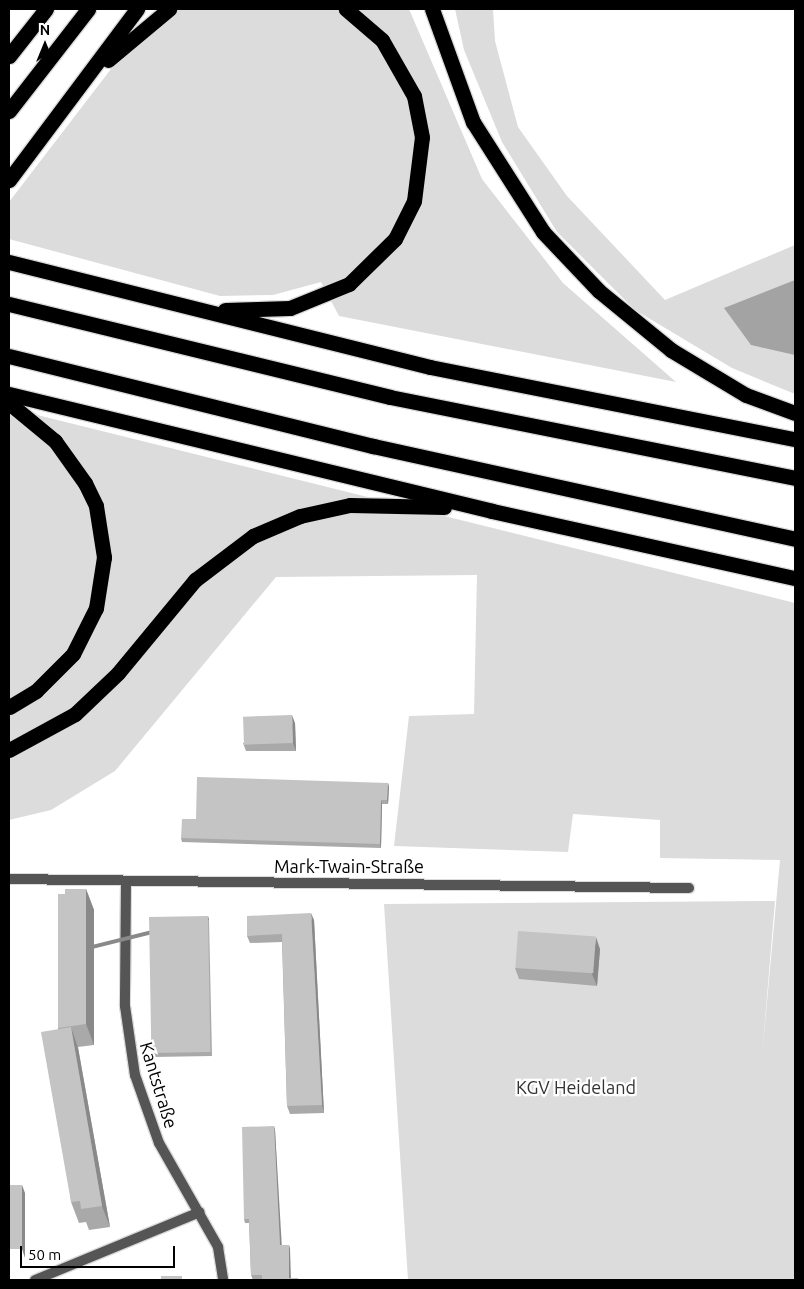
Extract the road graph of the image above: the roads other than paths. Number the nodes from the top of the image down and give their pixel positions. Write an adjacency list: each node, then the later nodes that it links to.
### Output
1 (46, 9): 7 (highway)
2 (88, 9): 9 (highway)
3 (137, 9): 8 (highway)
4 (169, 9): 8 (highway)
5 (346, 9): 12 (highway)
6 (432, 9): 17 (highway)
7 (9, 56)
8 (86, 79): 10 (highway)
9 (9, 111)
10 (9, 180)
11 (9, 262): 12 (highway)
12 (129, 294): 18 (highway)
13 (9, 304): 19 (highway)
14 (9, 356): 21 (highway)
15 (9, 394): 20 (highway)
16 (9, 403): 23 (highway)
17 (795, 413)
18 (795, 439)
19 (795, 478)
20 (492, 511): 22 (highway); 24 (highway)
21 (795, 539)
22 (795, 578)
23 (9, 707)
24 (9, 750)
25 (9, 879): 26 (street, Mark-Twain-Straße)
26 (126, 882): 27 (street, Mark-Twain-Straße); 28 (street, Kantstraße)
27 (689, 888)
28 (200, 1212): 29 (street); 30 (street, Kantstraße)
29 (35, 1280)
30 (223, 1280)

